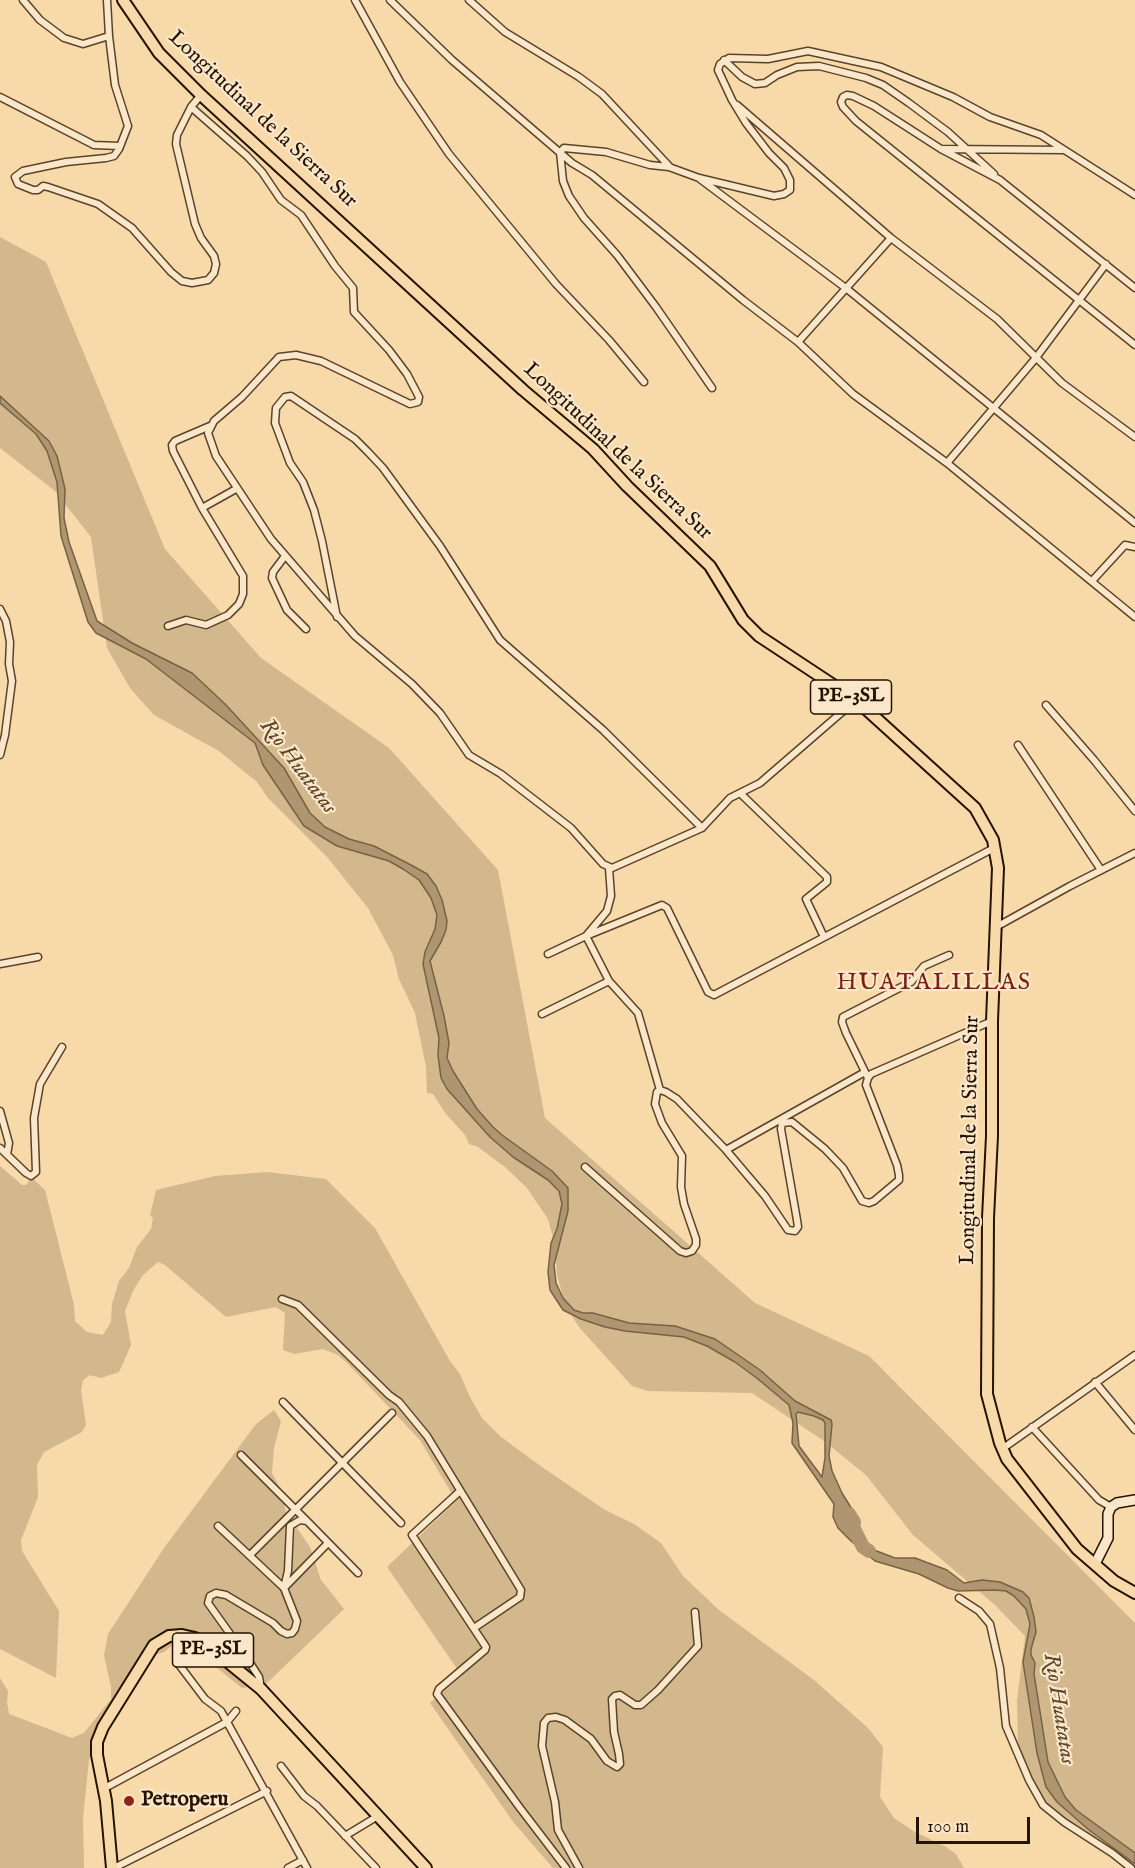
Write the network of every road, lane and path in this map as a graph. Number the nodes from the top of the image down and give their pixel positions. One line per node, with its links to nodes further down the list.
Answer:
1 (23, 0): 7 (street)
2 (107, 0): 7 (street)
3 (123, 0): 9 (main road, Longitudinal de la Sierra Sur / PE-3SL)
4 (355, 0): 30 (street)
5 (390, 0): 17 (street)
6 (469, 0): 18 (street)
7 (109, 36): 13 (street)
8 (724, 60): 11 (street); 14 (street); 16 (street)
9 (201, 95): 12 (street); 51 (main road, Longitudinal de la Sierra Sur / PE-3SL)
10 (0, 97): 13 (street)
11 (732, 100): 19 (street); 22 (street)
12 (191, 108): 13 (street); 33 (street)
13 (119, 146)
14 (966, 148): 15 (street); 16 (street); 20 (street)
15 (941, 149): 20 (street); 26 (street)
16 (1064, 150): 21 (street)
17 (560, 152): 18 (street); 27 (street); 31 (street)
18 (669, 167): 19 (street)
19 (699, 178): 25 (street)
20 (1000, 180): 23 (street)
21 (1135, 195)
22 (891, 238): 25 (street); 29 (street)
23 (1106, 264): 24 (street); 26 (street)
24 (1135, 288)
25 (847, 289): 27 (street); 32 (street)
26 (1080, 300): 28 (street); 29 (street)
27 (798, 342): 35 (street)
28 (1135, 345)
29 (1035, 359): 32 (street); 34 (street)
30 (644, 382)
31 (712, 388)
32 (994, 409): 35 (street); 38 (street)
33 (210, 426): 36 (street); 37 (street)
34 (1135, 437)
35 (947, 463): 43 (street)
36 (236, 489): 37 (street); 42 (street)
37 (202, 508): 47 (street)
38 (1135, 523)
39 (1135, 541): 40 (street)
40 (1125, 545): 41 (street); 43 (street)
41 (1135, 547)
42 (285, 556): 46 (street); 48 (street)
43 (1092, 581): 45 (street)
44 (0, 609): 49 (street)
45 (1135, 617)
46 (337, 618): 57 (street); 60 (street)
47 (168, 626)
48 (306, 629)
49 (9, 664): 50 (street); 54 (street)
50 (0, 666)
51 (856, 700): 55 (street); 58 (main road, Longitudinal de la Sierra Sur / PE-3SL)
52 (1046, 705): 56 (street)
53 (1018, 745): 61 (street)
54 (0, 755)
55 (741, 794): 57 (street); 64 (street)
56 (1135, 811)
57 (702, 828): 60 (street)
58 (994, 848): 62 (main road, Longitudinal de la Sierra Sur / PE-3SL); 64 (street)
59 (1135, 853): 61 (street)
60 (609, 868): 63 (street)
61 (1101, 870): 62 (street)
62 (996, 927): 71 (main road, Longitudinal de la Sierra Sur / PE-3SL)
63 (586, 936): 64 (street); 65 (street); 69 (street)
64 (824, 938)
65 (548, 954)
66 (949, 955): 73 (street)
67 (38, 957): 68 (street)
68 (0, 963)
69 (609, 981): 70 (street); 74 (street)
70 (542, 1014)
71 (992, 1021): 73 (street); 87 (main road, Longitudinal de la Sierra Sur / PE-3SL)
72 (62, 1047): 78 (street)
73 (866, 1075): 77 (street); 77 (street)
74 (660, 1090): 77 (street); 79 (street)
75 (0, 1111): 78 (street)
76 (0, 1148): 78 (street)
77 (726, 1150)
78 (7, 1155)
79 (585, 1167)
80 (282, 1299): 90 (street)
81 (1135, 1355): 82 (street)
82 (1095, 1382): 85 (street); 86 (street)
83 (283, 1402): 89 (street)
84 (392, 1413): 89 (street)
85 (1032, 1427): 87 (street); 92 (street)
86 (1135, 1430)
87 (1002, 1449): 99 (main road, Longitudinal de la Sierra Sur / PE-3SL)
88 (241, 1455): 93 (street)
89 (342, 1464): 93 (street); 95 (street)
90 (459, 1492): 105 (street); 105 (street)
91 (1135, 1500): 92 (main road)
92 (1111, 1507): 99 (main road)
93 (296, 1510): 94 (street); 98 (street)
94 (307, 1521): 97 (street); 101 (street)
95 (401, 1523)
96 (218, 1526): 98 (street)
97 (328, 1543): 100 (street); 101 (street)
98 (250, 1555): 101 (street)
99 (1095, 1564): 102 (main road, Longitudinal de la Sierra Sur / PE-3SL)
100 (358, 1573)
101 (284, 1588): 107 (street)
102 (1135, 1593)
103 (959, 1598): 123 (street)
104 (695, 1612): 122 (street)
105 (474, 1628): 121 (street)
106 (177, 1662): 109 (street)
107 (261, 1689): 111 (main road, PE-3SL); 113 (main road, PE-3SL)
108 (236, 1711): 109 (street)
109 (227, 1722): 111 (street); 112 (street)
110 (281, 1766): 114 (street)
111 (103, 1789): 116 (main road, PE-3SL)
112 (267, 1791): 115 (street); 116 (street)
113 (378, 1816): 114 (street); 120 (main road, PE-3SL)
114 (345, 1836): 119 (street)
115 (303, 1860): 117 (street); 118 (street)
116 (113, 1868)
117 (288, 1868)
118 (308, 1868)
119 (376, 1868)
120 (426, 1868)
121 (566, 1868)
122 (579, 1868)
123 (1131, 1868)

